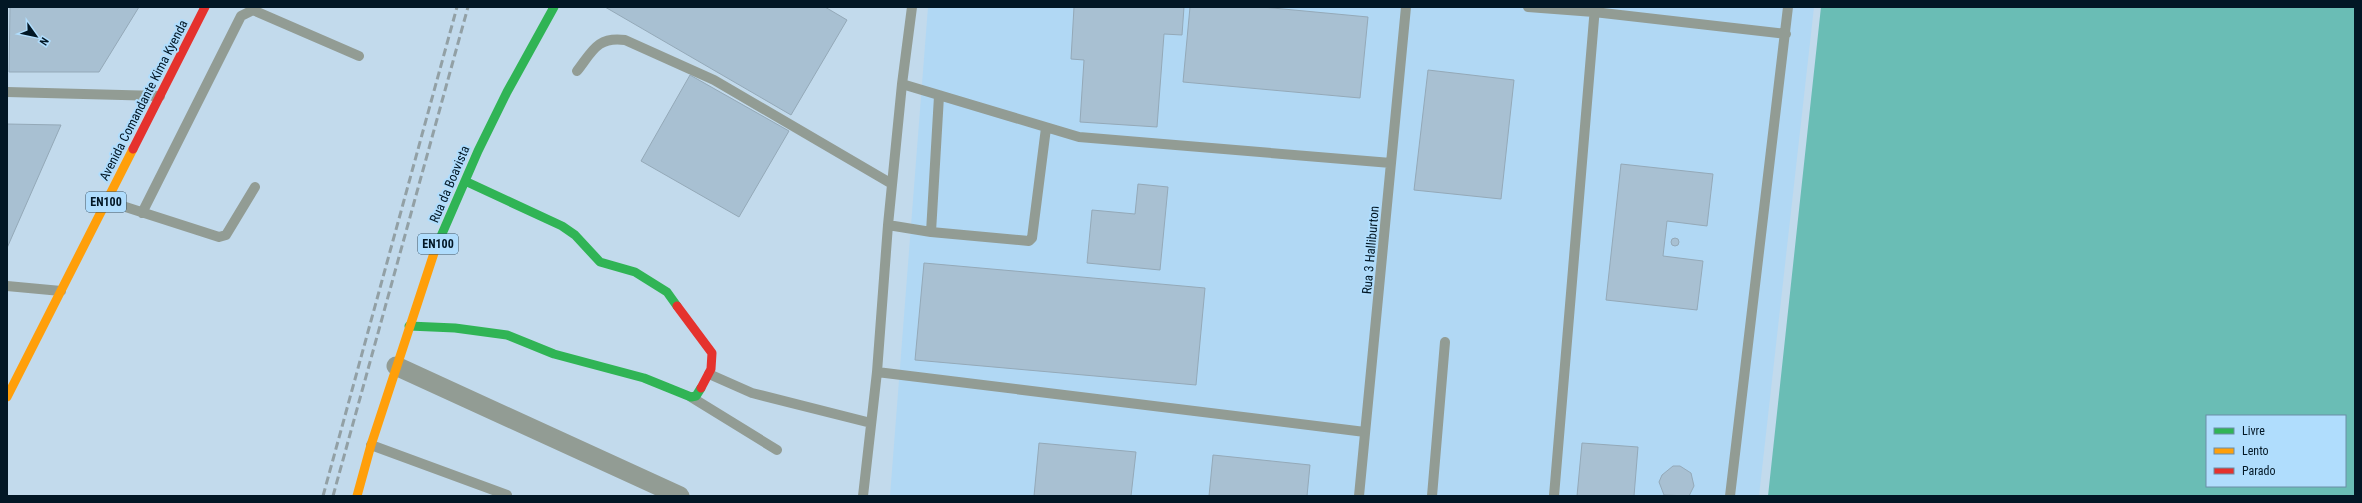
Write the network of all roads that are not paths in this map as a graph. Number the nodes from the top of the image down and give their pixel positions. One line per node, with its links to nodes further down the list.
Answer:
1 (205, 7): 13 (main road, Avenida Comandante Kima Kyenda / EN100)
2 (554, 7): 17 (main road, Rua da Boavista / EN100)
3 (912, 7): 11 (lane)
4 (1406, 7): 16 (lane, Rua 3 Halliburton)
5 (1528, 7): 7 (lane)
6 (1788, 7): 8 (lane)
7 (1595, 10): 8 (lane); 43 (lane)
8 (1786, 34): 44 (lane)
9 (359, 56): 21 (lane)
10 (577, 71): 18 (lane)
11 (902, 84): 14 (lane); 18 (lane)
12 (7, 92): 13 (lane)
13 (160, 96): 20 (main road, Avenida Comandante Kima Kyenda / EN100)
14 (939, 96): 15 (lane); 23 (lane)
15 (1046, 128): 16 (lane); 23 (lane)
16 (1391, 163): 34 (lane, Rua 3 Halliburton)
17 (465, 181): 26 (main road, Rua da Boavista / EN100); 30 (main road)
18 (892, 184): 22 (lane)
19 (254, 187): 21 (lane)
20 (106, 201): 21 (lane); 25 (main road, Avenida Comandante Kima Kyenda / EN100)
21 (142, 213)
22 (888, 225): 23 (lane); 29 (lane)
23 (931, 232)
24 (7, 286): 25 (lane)
25 (61, 291): 31 (main road, Avenida Comandante Kima Kyenda / EN100)
26 (409, 326): 28 (main road, Rua da Boavista / EN100); 32 (main road)
27 (1445, 342): 42 (lane)
28 (396, 366): 35 (main road, Rua da Boavista / EN100); 39 (street)
29 (877, 372): 33 (lane); 34 (lane)
30 (710, 374): 32 (main road); 33 (lane)
31 (7, 397)
32 (691, 397): 36 (lane)
33 (871, 423): 40 (lane)
34 (1366, 432): 41 (lane, Rua 3 Halliburton)
35 (371, 444): 37 (lane); 38 (main road, Rua da Boavista / EN100)
36 (777, 450)
37 (507, 495)
38 (357, 496)
39 (680, 496)
40 (863, 496)
41 (1359, 496)
42 (1432, 496)
43 (1554, 496)
44 (1730, 496)

